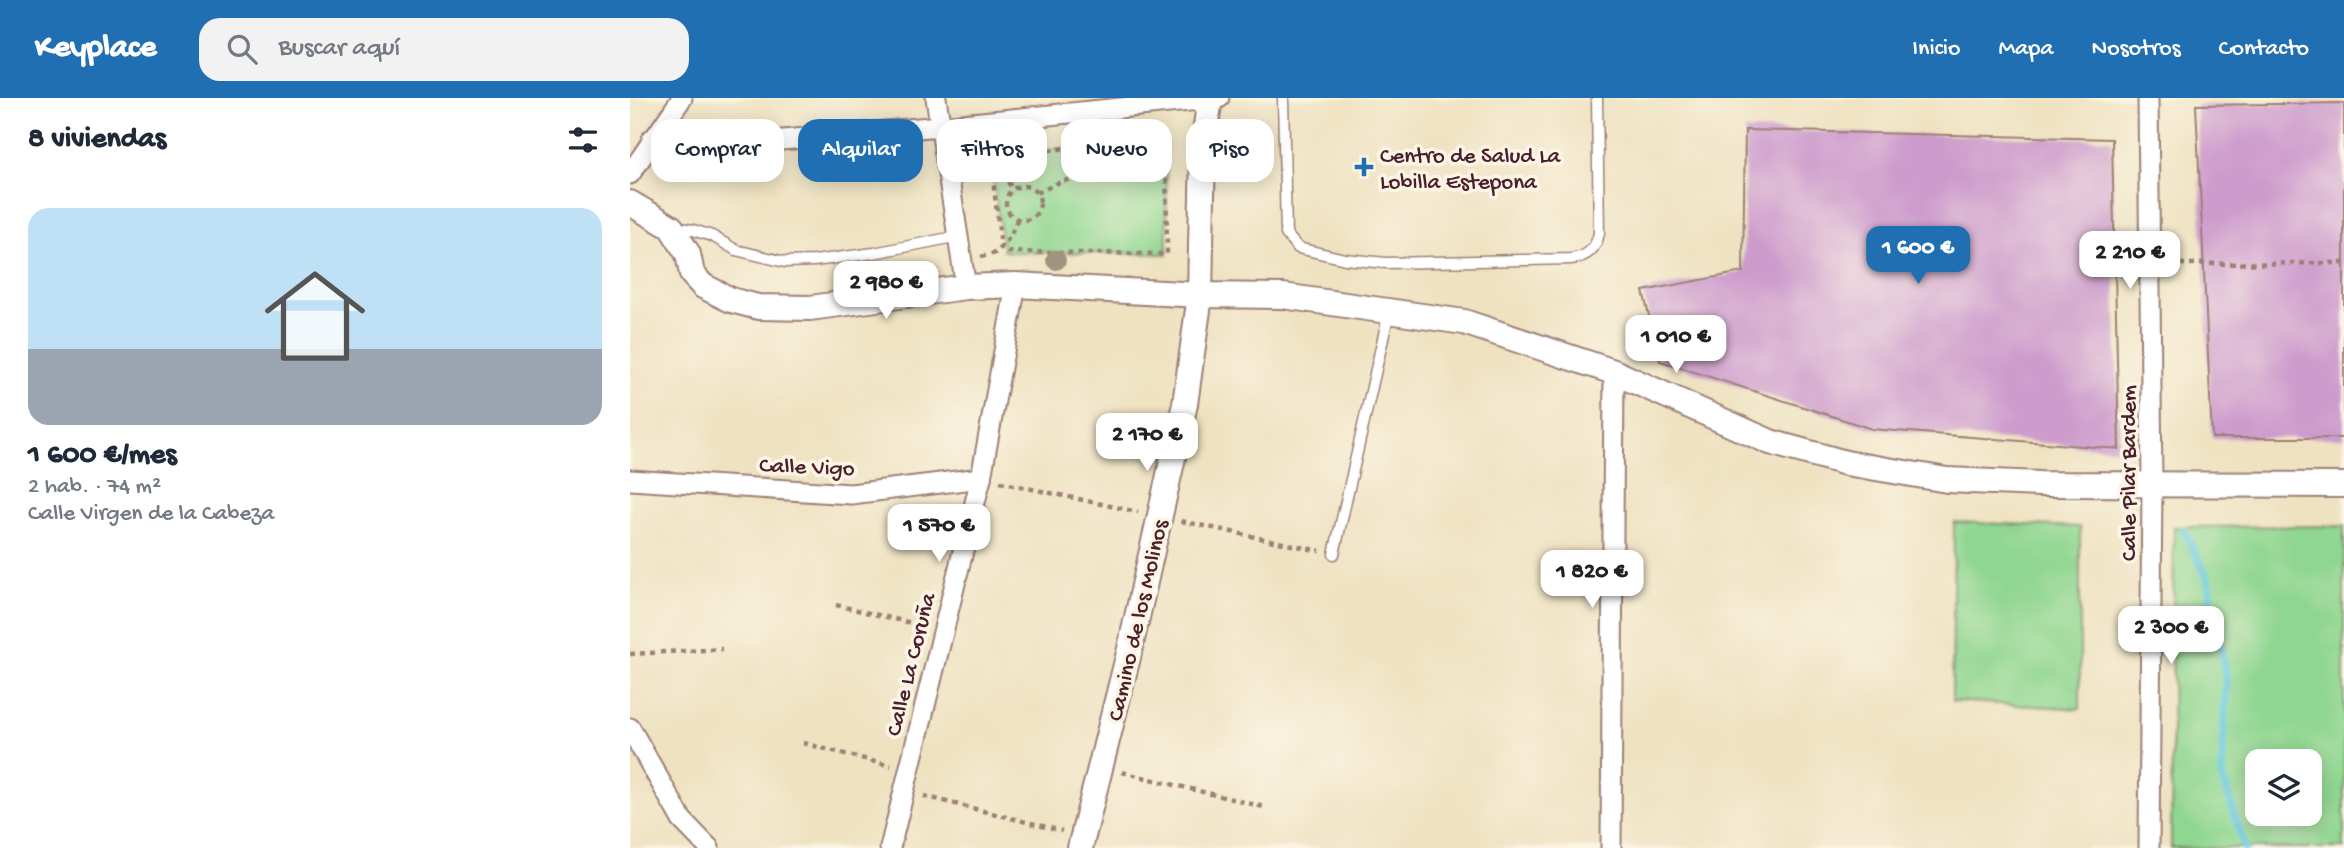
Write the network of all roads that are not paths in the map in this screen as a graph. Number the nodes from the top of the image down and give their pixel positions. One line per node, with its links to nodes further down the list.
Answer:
1 (682, 98): 8 (street)
2 (936, 98): 9 (street)
3 (1210, 98): 4 (street); 10 (street); 21 (street, Camino de los Molinos)
4 (1219, 98)
5 (1283, 98): 6 (lane)
6 (1597, 98)
7 (2148, 98): 26 (street, Calle Pilar Bardem)
8 (667, 119)
9 (940, 119)
10 (1008, 119)
11 (937, 126): 12 (street)
12 (784, 140)
13 (651, 142): 14 (street)
14 (630, 174)
15 (950, 182): 18 (street)
16 (630, 203): 17 (street)
17 (671, 227): 18 (lane); 20 (street)
18 (959, 236): 20 (street)
19 (1016, 285): 20 (street); 21 (street); 24 (street, Calle La Coruña)
20 (966, 287)
21 (1200, 295): 22 (street); 30 (street, Camino de los Molinos)
22 (1390, 311): 23 (street); 28 (lane)
23 (1614, 372): 26 (street); 33 (street)
24 (981, 478): 25 (street, Calle Vigo); 32 (street, Calle La Coruña)
25 (630, 480)
26 (2152, 484): 27 (street); 34 (street, Calle Pilar Bardem)
27 (2344, 485)
28 (1334, 554)
29 (630, 728): 31 (street)
30 (1082, 842)
31 (709, 848)
32 (890, 848)
33 (1611, 848)
34 (2149, 848)

